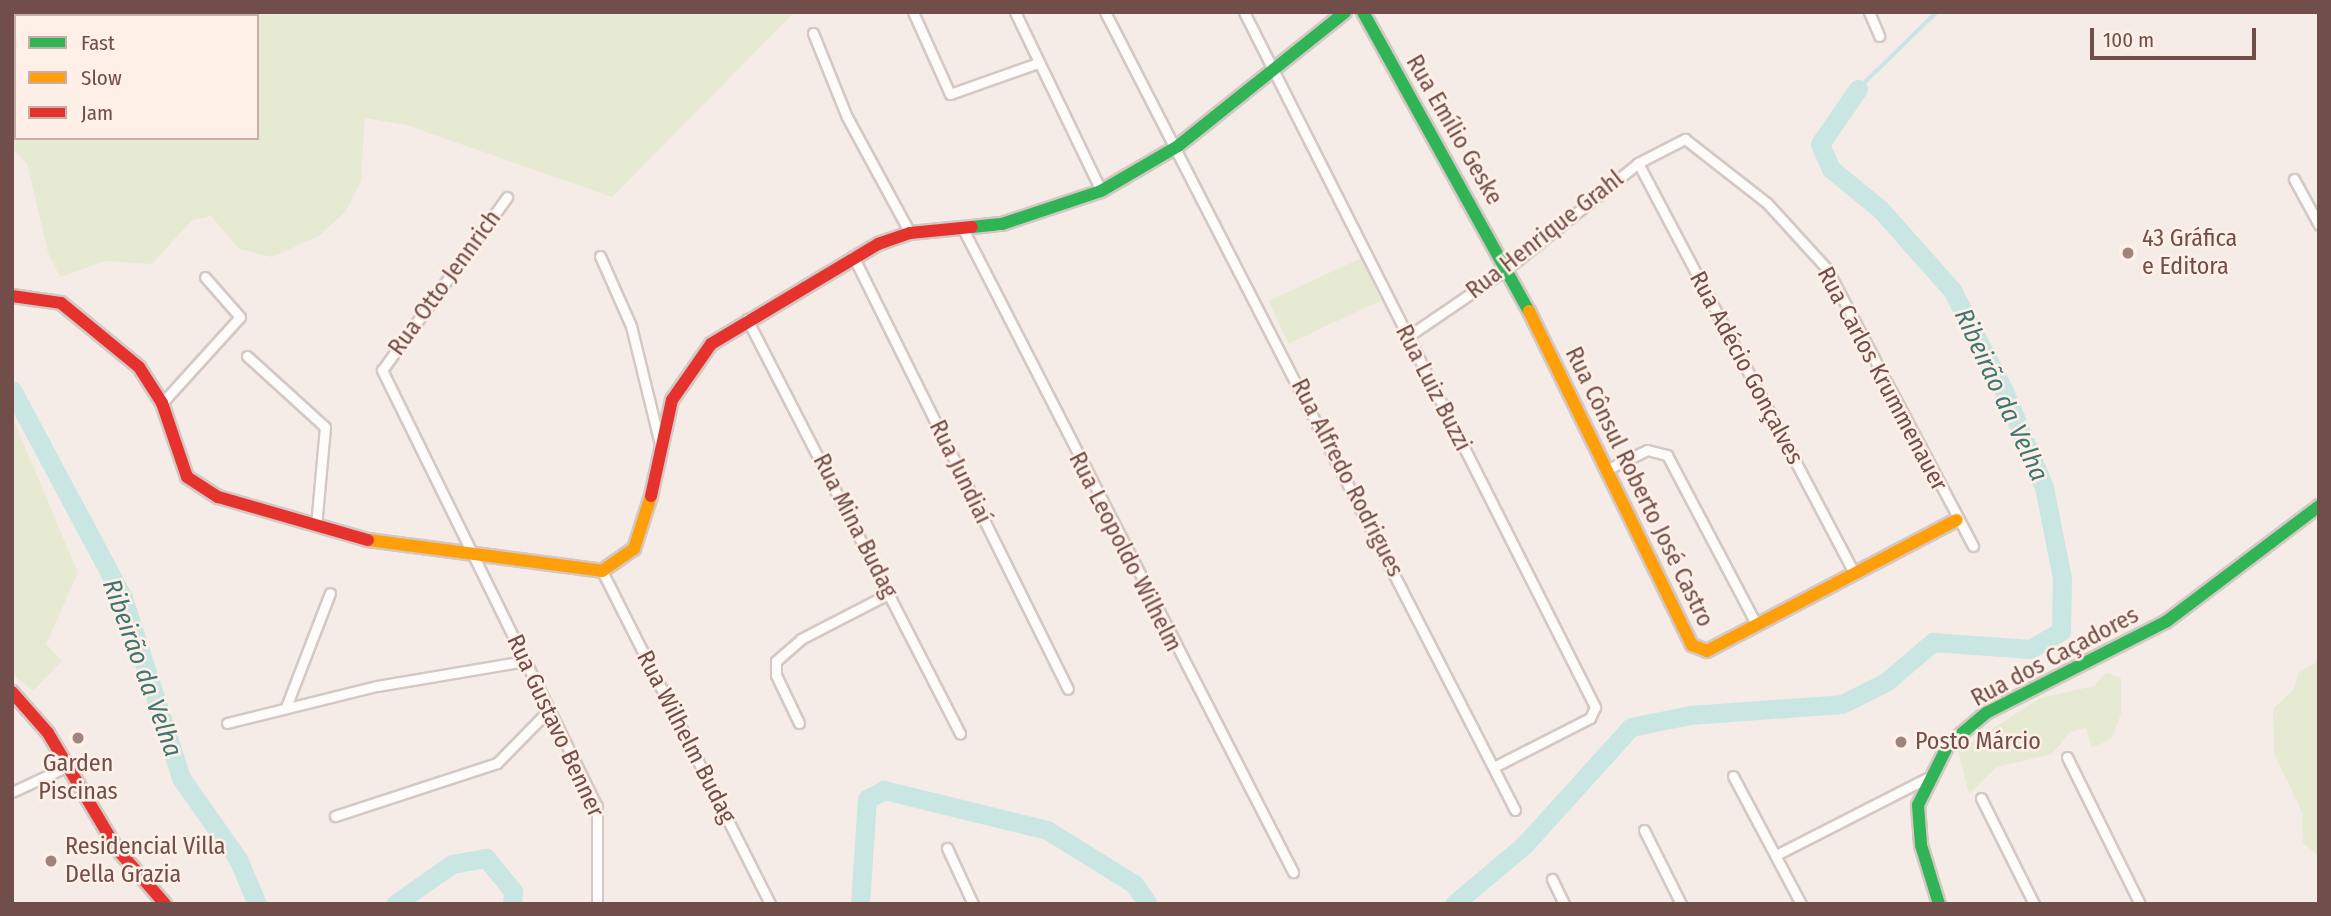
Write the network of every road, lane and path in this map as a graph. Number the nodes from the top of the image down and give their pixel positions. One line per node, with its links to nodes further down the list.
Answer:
1 (913, 12): 10 (street)
2 (1015, 12): 10 (street)
3 (1105, 12): 13 (street, Rua Alfredo Rodrigues)
4 (1244, 12): 11 (street, Rua Luiz Buzzi)
5 (1345, 12): 11 (main road)
6 (1363, 12): 23 (main road, Rua Emílio Geske)
7 (1869, 12): 9 (street)
8 (813, 33): 20 (street)
9 (1879, 36)
10 (1038, 63): 16 (street)
11 (1274, 67): 13 (main road); 27 (street, Rua Luiz Buzzi)
12 (1685, 139): 14 (street, Rua Henrique Grahl); 33 (street, Rua Carlos Krummenauer)
13 (1178, 146): 16 (main road); 52 (street, Rua Alfredo Rodrigues)
14 (1638, 163): 23 (street, Rua Henrique Grahl); 38 (street, Rua Adécio Gonçalves)
15 (2294, 179): 18 (street)
16 (1101, 191): 19 (main road)
17 (507, 197): 36 (street, Rua Otto Jennrich)
18 (2319, 225)
19 (963, 229): 20 (main road); 62 (street, Rua Leopoldo Wilhelm)
20 (910, 233): 22 (main road)
21 (600, 256): 30 (street)
22 (853, 256): 26 (main road); 43 (street, Rua Jundiaí)
23 (1508, 268): 27 (street, Rua Henrique Grahl); 31 (main road, Rua Cônsul Roberto José Castro)
24 (205, 277): 29 (street)
25 (12, 296): 29 (main road)
26 (747, 319): 30 (main road); 40 (street, Rua Mina Budag)
27 (1407, 338): 52 (street, Rua Luiz Buzzi)
28 (247, 356): 34 (street)
29 (162, 402): 34 (main road)
30 (661, 450): 37 (main road)
31 (1610, 468): 41 (street); 41 (main road, Rua Cônsul Roberto José Castro)
32 (2319, 506): 54 (main road, Rua dos Caçadores)
33 (1957, 520): 35 (street, Rua Carlos Krummenauer); 38 (main road, Rua Cônsul Roberto José Castro)
34 (316, 525): 36 (main road)
35 (1973, 546)
36 (478, 555): 37 (main road); 42 (street, Rua Gustavo Benner)
37 (602, 571): 66 (street, Rua Wilhelm Budag)
38 (1854, 573): 41 (main road, Rua Cônsul Roberto José Castro)
39 (330, 593): 45 (street)
40 (890, 593): 48 (street); 49 (street, Rua Mina Budag)
41 (1756, 624)
42 (525, 661): 45 (street); 46 (street, Rua Gustavo Benner)
43 (1068, 689)
44 (12, 692): 51 (main road)
45 (286, 707): 47 (street)
46 (548, 711): 58 (street); 65 (street, Rua Gustavo Benner)
47 (227, 723)
48 (799, 723)
49 (960, 734)
50 (2067, 757): 73 (street)
51 (68, 766): 55 (street); 64 (main road)
52 (1494, 767): 57 (street, Rua Alfredo Rodrigues)
53 (1733, 776): 61 (street)
54 (1927, 778): 61 (street); 71 (main road, Rua dos Caçadores)
55 (12, 792)
56 (1981, 798): 72 (street)
57 (1515, 810)
58 (335, 817)
59 (1644, 830): 69 (street)
60 (947, 848): 67 (street)
61 (1776, 855): 70 (street)
62 (1293, 872)
63 (1552, 879): 68 (street)
64 (165, 904)
65 (597, 904)
66 (770, 904)
67 (973, 904)
68 (1564, 904)
69 (1681, 904)
70 (1801, 904)
71 (1939, 904)
72 (2034, 904)
73 (2140, 904)

